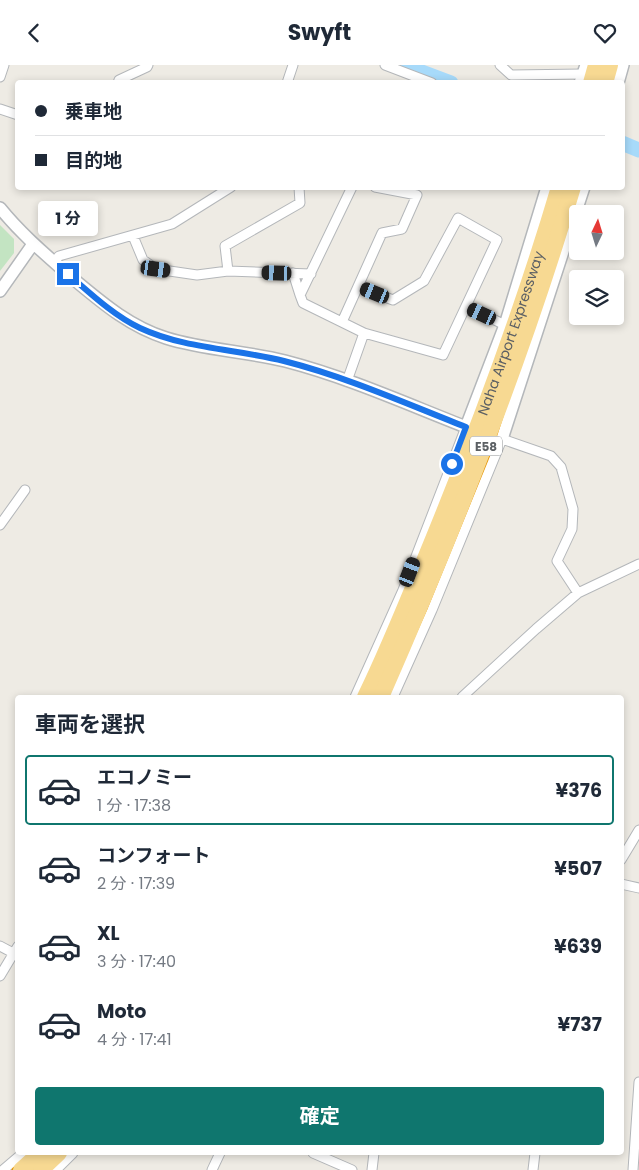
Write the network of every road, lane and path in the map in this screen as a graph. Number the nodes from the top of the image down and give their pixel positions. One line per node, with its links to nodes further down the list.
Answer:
1 (4, 65): 9 (street)
2 (148, 65): 11 (street)
3 (293, 65): 12 (street)
4 (385, 65): 13 (street)
5 (500, 65): 10 (street)
6 (610, 65): 14 (highway)
7 (623, 65): 15 (street)
8 (587, 74): 10 (street)
9 (0, 77)
10 (510, 79)
11 (119, 80)
12 (288, 80)
13 (424, 80)
14 (606, 80)
15 (619, 80)
16 (0, 109): 17 (street)
17 (15, 114)
18 (226, 190): 27 (street)
19 (299, 190): 30 (street)
20 (351, 190): 32 (street)
21 (391, 190): 33 (street)
22 (546, 190): 38 (street)
23 (558, 190): 48 (highway, Naha Airport Expressway / E58)
24 (572, 190): 49 (highway, Naha Airport Expressway / E58)
25 (583, 190): 42 (street)
26 (0, 208): 28 (street)
27 (133, 236): 29 (street); 30 (street)
28 (33, 244): 29 (street); 34 (street)
29 (54, 262): 40 (street)
30 (228, 271): 31 (street)
31 (293, 273): 32 (street); 35 (street)
32 (311, 274): 35 (street)
33 (358, 287): 36 (street); 37 (street)
34 (0, 291)
35 (300, 295): 37 (street)
36 (466, 306): 38 (street); 39 (street)
37 (342, 323): 39 (street)
38 (505, 325): 41 (street)
39 (364, 333): 40 (street)
40 (347, 381): 41 (street)
41 (466, 427): 47 (street)
42 (502, 439): 46 (street); 50 (street)
43 (25, 490): 44 (street)
44 (0, 525)
45 (639, 564): 46 (street)
46 (578, 593): 51 (street)
47 (356, 695)
48 (366, 695)
49 (381, 695)
50 (394, 695)
51 (464, 695)
52 (639, 830): 53 (street)
53 (624, 855)
54 (624, 885): 55 (street)
55 (639, 888)
56 (0, 945): 57 (street)
57 (15, 951)
58 (15, 953): 59 (street)
59 (0, 977)
60 (639, 1082): 77 (street)
61 (21, 1155): 69 (street)
62 (38, 1155): 70 (highway)
63 (57, 1155): 71 (highway)
64 (71, 1155): 72 (street)
65 (219, 1155): 73 (street)
66 (318, 1155): 74 (street)
67 (374, 1155): 75 (street)
68 (535, 1155): 76 (street)
69 (3, 1170)
70 (21, 1170)
71 (41, 1170)
72 (56, 1170)
73 (212, 1170)
74 (352, 1170)
75 (372, 1170)
76 (534, 1170)
77 (633, 1170)

